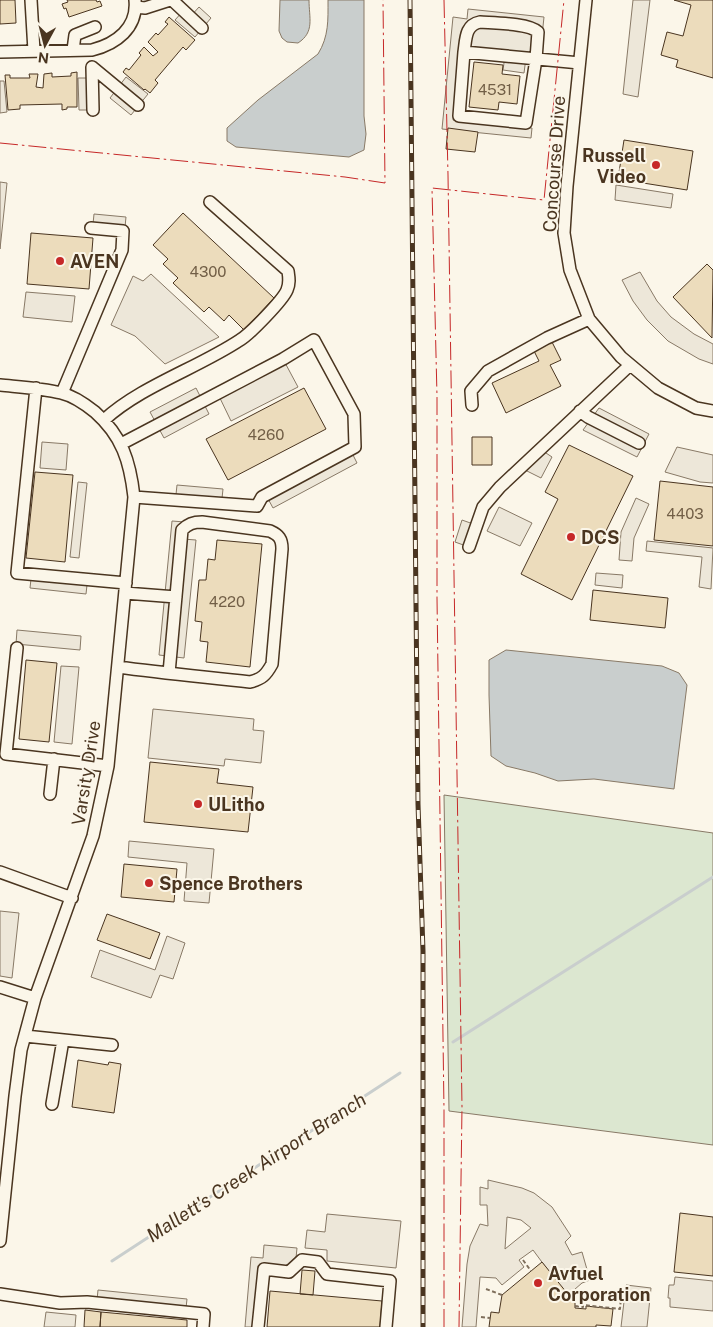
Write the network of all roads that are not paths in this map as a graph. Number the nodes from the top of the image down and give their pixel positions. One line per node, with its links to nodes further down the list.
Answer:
1 (31, 0): 9 (street)
2 (171, 0): 4 (street); 6 (street)
3 (586, 0): 13 (street, Concourse Drive)
4 (135, 4): 8 (street)
5 (95, 27): 7 (street)
6 (202, 28)
7 (73, 50): 8 (street); 9 (street)
8 (90, 50): 14 (street)
9 (34, 51): 10 (street)
10 (0, 52)
11 (464, 52): 12 (street); 12 (street); 12 (street)
12 (536, 59): 13 (street)
13 (579, 63): 19 (street, Concourse Drive)
14 (92, 67): 15 (street); 16 (street)
15 (138, 105)
16 (93, 110)
17 (210, 202): 27 (street)
18 (91, 228): 23 (street)
19 (589, 319): 20 (street, Concourse Drive); 24 (street)
20 (630, 365): 25 (street, Concourse Drive); 26 (street)
21 (0, 385): 22 (street, Varsity Drive)
22 (36, 388): 23 (street, Varsity Drive); 32 (street)
23 (62, 393): 27 (street, Varsity Drive)
24 (472, 405)
25 (713, 410)
26 (580, 411): 28 (street); 31 (street)
27 (104, 420): 29 (street, Varsity Drive)
28 (639, 443)
29 (121, 444): 30 (street, Varsity Drive); 30 (street)
30 (134, 497): 32 (street, Varsity Drive)
31 (469, 547)
32 (125, 588): 33 (street); 35 (street, Varsity Drive)
33 (176, 597): 36 (street); 36 (street)
34 (18, 648): 37 (street)
35 (118, 667): 36 (street); 38 (street, Varsity Drive)
36 (169, 673)
37 (54, 759): 38 (street); 39 (street)
38 (108, 766): 41 (street, Varsity Drive)
39 (50, 794)
40 (0, 872): 41 (street)
41 (72, 898): 43 (street, Varsity Drive)
42 (0, 987): 43 (street)
43 (35, 998): 44 (street, Varsity Drive)
44 (25, 1036): 45 (street); 48 (street, Varsity Drive)
45 (64, 1040): 46 (street); 47 (street)
46 (112, 1045)
47 (52, 1104)
48 (0, 1241)
49 (0, 1294): 50 (street)
50 (203, 1327)
51 (258, 1327): 52 (street)
52 (386, 1327)

